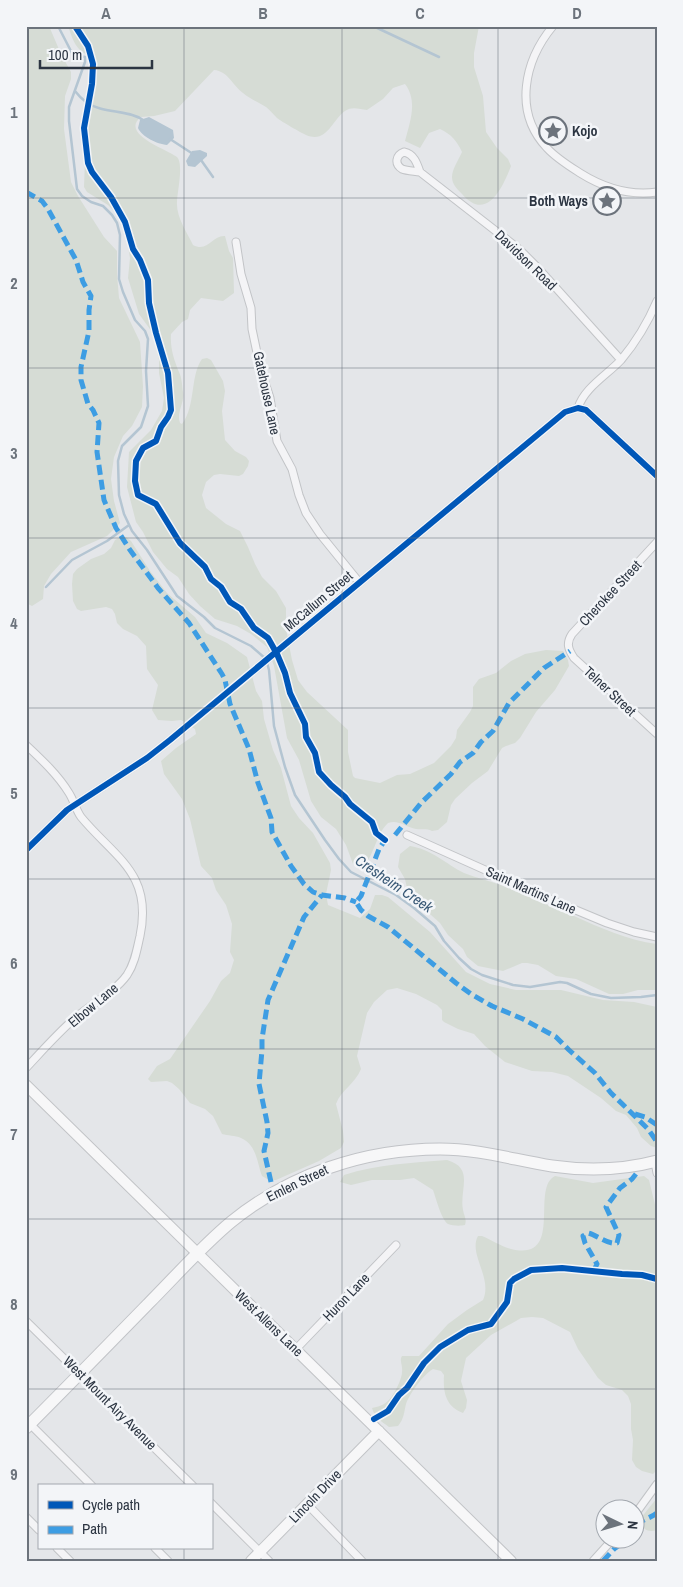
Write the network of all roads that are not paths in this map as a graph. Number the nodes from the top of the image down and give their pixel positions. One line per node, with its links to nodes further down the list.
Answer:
1 (553, 26): 3 (street)
2 (420, 172): 6 (street, Davidson Road)
3 (657, 192)
4 (236, 242): 10 (street, Gatehouse Lane)
5 (657, 301): 6 (street, McCallum Street)
6 (621, 360): 7 (street, McCallum Street)
7 (578, 408): 8 (street); 10 (street, McCallum Street)
8 (657, 476)
9 (657, 542): 11 (street, Cherokee Street)
10 (359, 582): 14 (street, McCallum Street)
11 (568, 646): 12 (street, Telner Street)
12 (657, 734)
13 (26, 745): 14 (street, Elbow Lane)
14 (74, 805): 16 (street, McCallum Street); 18 (street, Elbow Lane)
15 (407, 835): 17 (street, Saint Martins Lane)
16 (26, 850)
17 (657, 937)
18 (26, 1068)
19 (26, 1085): 23 (street, West Allens Lane)
20 (656, 1161): 21 (street); 23 (main road, Emlen Street)
21 (657, 1174)
22 (396, 1245): 25 (street, Huron Lane)
23 (198, 1253): 25 (street, West Allens Lane); 26 (main road, Emlen Street)
24 (26, 1321): 26 (street, West Mount Airy Avenue)
25 (296, 1349): 28 (street, West Allens Lane)
26 (80, 1374): 27 (main road, Emlen Street); 30 (street, West Mount Airy Avenue)
27 (28, 1424): 29 (street)
28 (379, 1431): 33 (street, Lincoln Drive); 46 (street, West Allens Lane)
29 (90, 1484)
30 (191, 1484)
31 (657, 1484): 32 (street)
32 (645, 1500)
33 (307, 1504): 40 (street, Lincoln Drive); 45 (street)
34 (212, 1505): 40 (street)
35 (26, 1517): 36 (street)
36 (38, 1529)
37 (59, 1550): 41 (street)
38 (157, 1550): 42 (street)
39 (603, 1550): 47 (street)
40 (260, 1552): 43 (street, Lincoln Drive); 44 (street)
41 (70, 1561)
42 (168, 1561)
43 (251, 1561)
44 (269, 1561)
45 (362, 1561)
46 (511, 1561)
47 (593, 1561)

